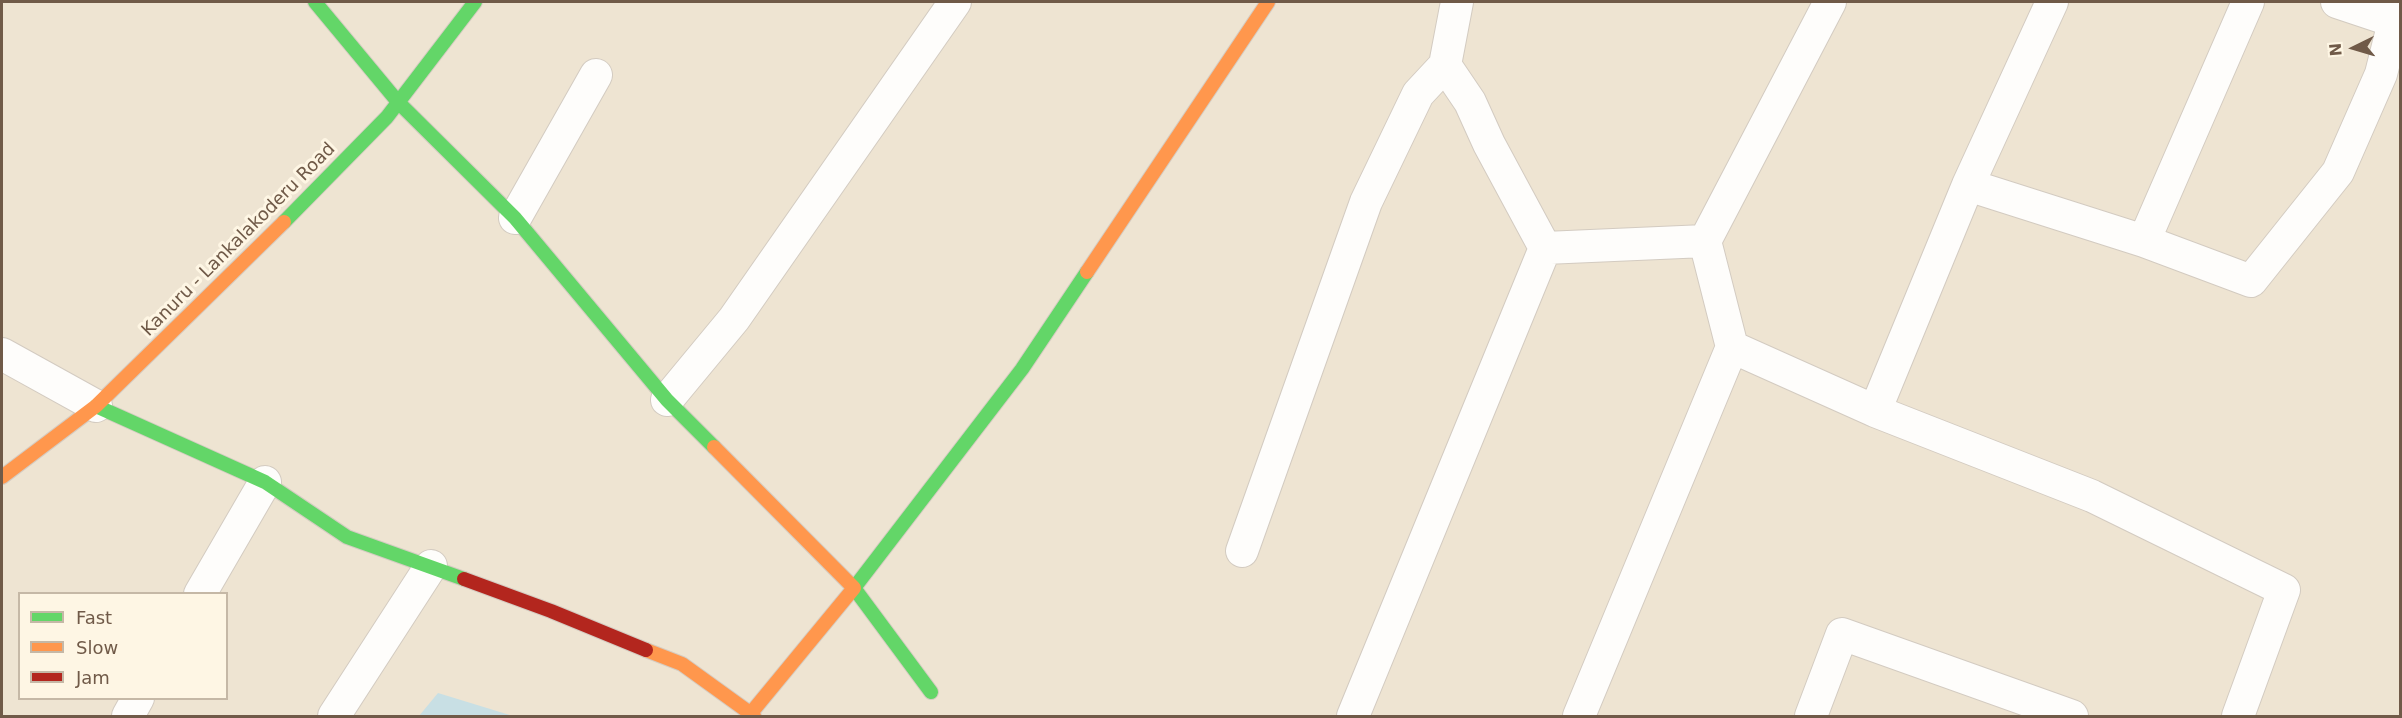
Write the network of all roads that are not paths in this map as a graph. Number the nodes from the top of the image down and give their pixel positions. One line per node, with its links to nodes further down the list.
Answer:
1 (315, 2): 13 (street)
2 (474, 2): 13 (street, Kanuru - Lankalakoderu Road)
3 (955, 2): 21 (street)
4 (1268, 2): 28 (street)
5 (1457, 2): 11 (street)
6 (1830, 2): 16 (street)
7 (2052, 2): 14 (street)
8 (2248, 2): 17 (street)
9 (2337, 2): 10 (street)
10 (2397, 15): 17 (street)
11 (1444, 65): 18 (street); 26 (street)
12 (596, 75): 15 (street)
13 (403, 97): 15 (street); 22 (street, Kanuru - Lankalakoderu Road)
14 (1968, 185): 17 (street); 23 (street)
15 (515, 218): 21 (street)
16 (1705, 241): 18 (street); 19 (street)
17 (2144, 241)
18 (1545, 248): 35 (street)
19 (1732, 347): 23 (street); 36 (street)
20 (2, 354): 22 (street)
21 (667, 400): 28 (street)
22 (96, 406): 24 (street, Kanuru - Lankalakoderu Road); 25 (street)
23 (1875, 411): 39 (street)
24 (2, 477)
25 (265, 482): 27 (street); 29 (street)
26 (1242, 550)
27 (431, 566): 32 (street); 34 (street)
28 (854, 588): 30 (street); 32 (street)
29 (201, 592)
30 (931, 692)
31 (137, 700): 33 (street)
32 (753, 715)
33 (128, 717)
34 (334, 717)
35 (1353, 717)
36 (1579, 717)
37 (1811, 717): 38 (street)
38 (2072, 717)
39 (2238, 717)

